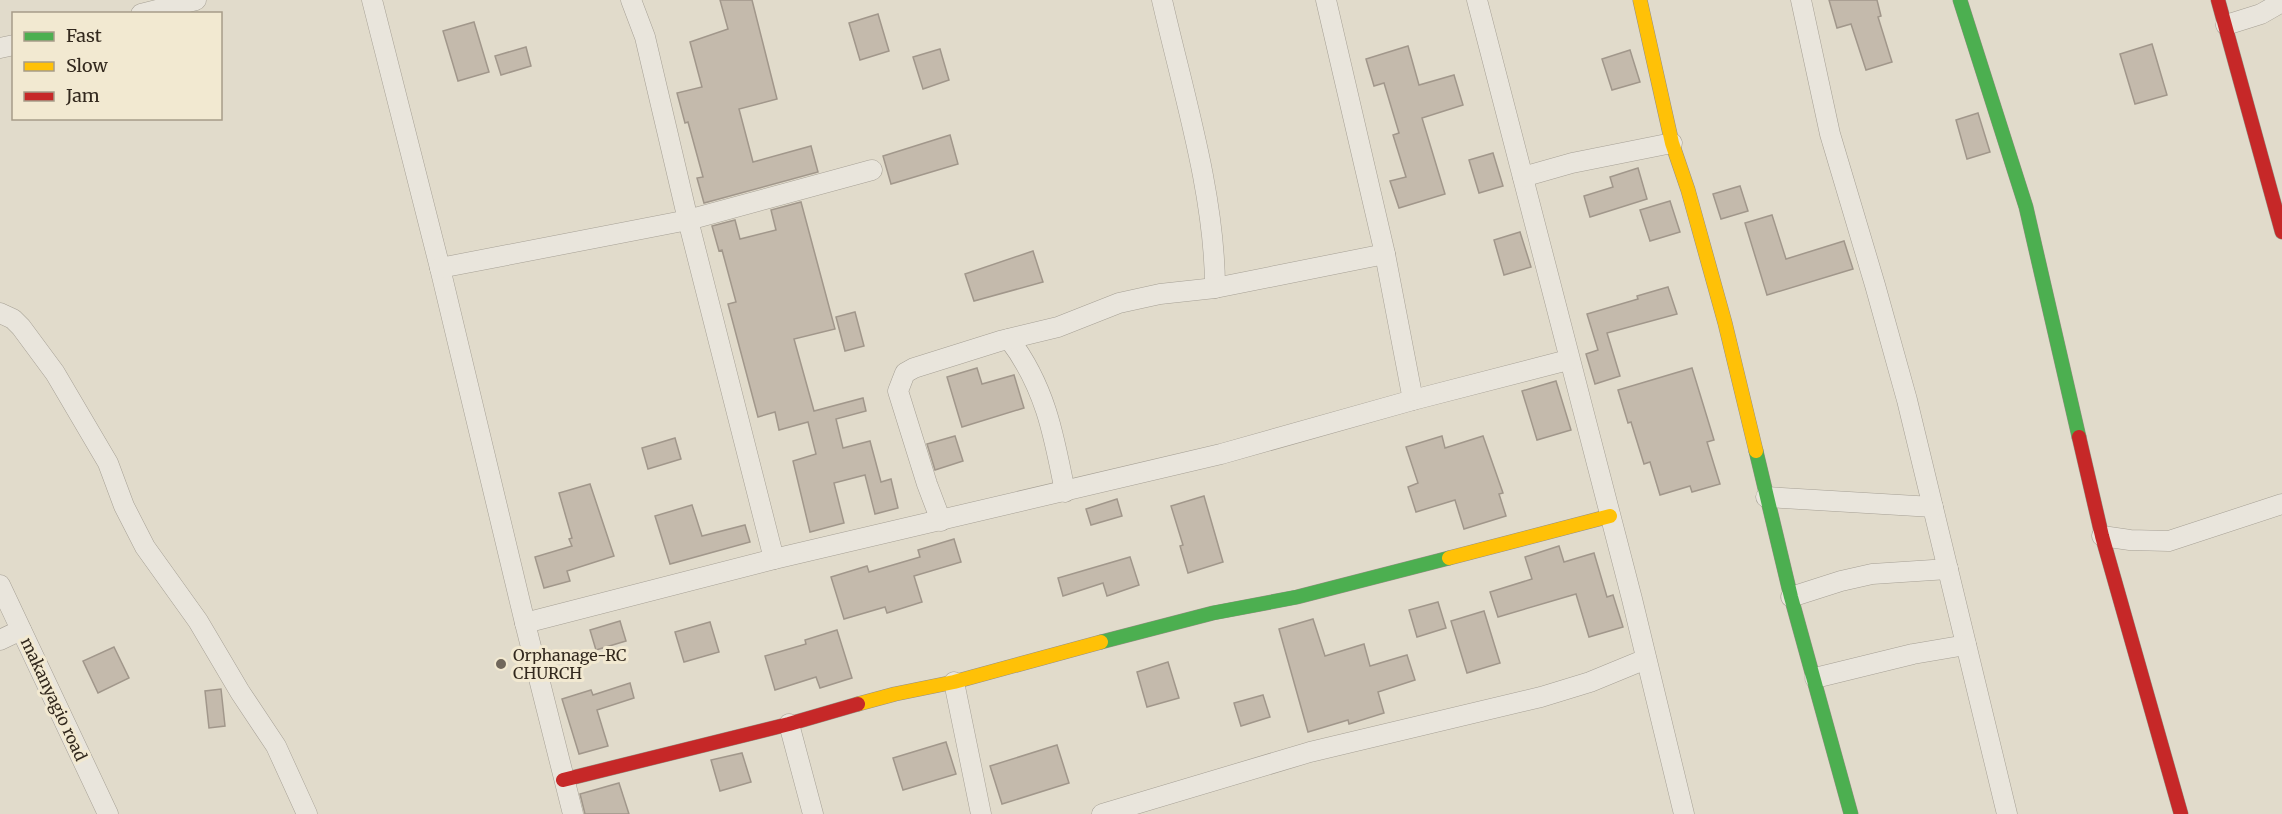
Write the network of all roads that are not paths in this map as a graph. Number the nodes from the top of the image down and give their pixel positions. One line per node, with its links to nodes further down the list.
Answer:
1 (194, 0): 12 (street)
2 (372, 0): 20 (street)
3 (631, 0): 17 (street)
4 (1162, 0): 21 (street)
5 (1326, 0): 19 (street)
6 (1477, 0): 16 (street)
7 (1640, 0): 14 (street)
8 (1801, 0): 29 (street)
9 (1960, 0): 32 (street)
10 (2218, 0): 13 (street)
11 (2282, 2): 13 (street)
12 (149, 12)
13 (2226, 25): 18 (street)
14 (1672, 143): 16 (street); 27 (street)
15 (872, 170): 17 (street)
16 (1523, 177): 24 (street)
17 (688, 220): 20 (street); 33 (street)
18 (2282, 232)
19 (1385, 254): 21 (street); 25 (street)
20 (440, 268): 37 (street)
21 (1215, 288): 23 (street)
22 (0, 313): 47 (street)
23 (1009, 339): 26 (street); 31 (street)
24 (1569, 360): 25 (street); 30 (street)
25 (1413, 400): 26 (street)
26 (1065, 492): 31 (street)
27 (1767, 497): 29 (street); 36 (street)
28 (2282, 504): 32 (street)
29 (1934, 507): 34 (street)
30 (1610, 516): 41 (street); 43 (street)
31 (942, 521): 33 (street)
32 (2102, 536): 55 (street)
33 (774, 559): 37 (street)
34 (1947, 569): 36 (street); 40 (street)
35 (0, 585): 38 (street, makanyagio road)
36 (1791, 597): 42 (street)
37 (525, 623): 45 (street)
38 (21, 630): 39 (street); 46 (street, makanyagio road)
39 (0, 640)
40 (1966, 645): 42 (street); 54 (street)
41 (1646, 659): 51 (street); 52 (street)
42 (1815, 678): 53 (street)
43 (954, 682): 44 (street); 50 (street)
44 (789, 724): 45 (street); 49 (street)
45 (563, 780): 48 (street)
46 (108, 814)
47 (307, 814)
48 (573, 814)
49 (813, 814)
50 (981, 814)
51 (1102, 814)
52 (1683, 814)
53 (1851, 814)
54 (2007, 814)
55 (2181, 814)

